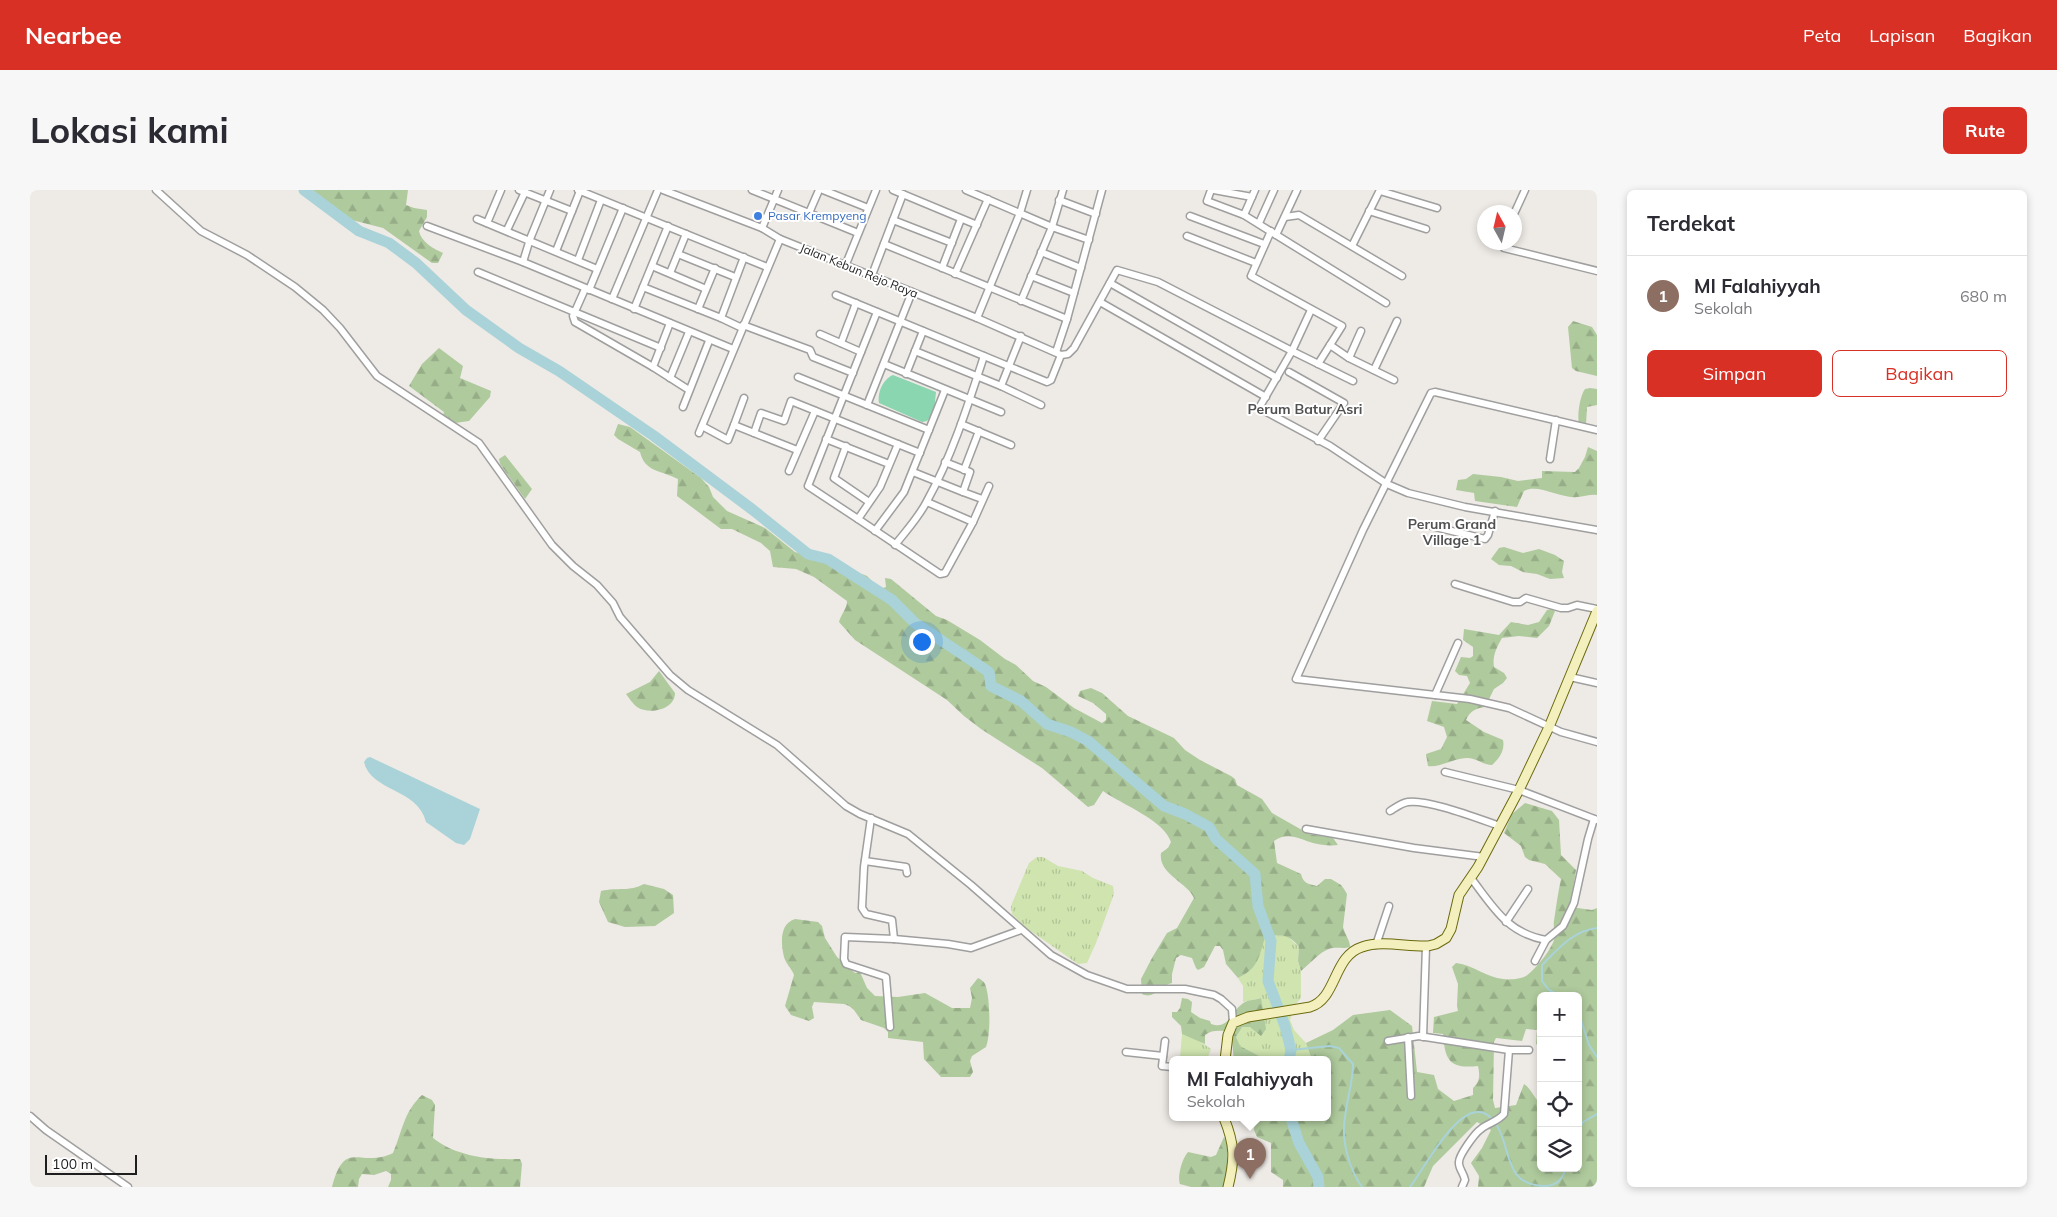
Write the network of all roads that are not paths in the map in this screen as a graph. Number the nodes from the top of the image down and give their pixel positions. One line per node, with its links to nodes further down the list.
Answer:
1 (156, 190): 207 (street)
2 (501, 190): 51 (street)
3 (550, 190): 34 (street)
4 (658, 190): 46 (street)
5 (663, 190): 27 (street, Jalan Kebun Rejo Raya)
6 (686, 190): 27 (street)
7 (752, 190): 28 (street)
8 (778, 190): 28 (street)
9 (819, 190): 41 (street)
10 (823, 190): 29 (street)
11 (848, 190): 29 (street)
12 (876, 190): 37 (street)
13 (893, 190): 26 (street)
14 (966, 190): 32 (street)
15 (1027, 190): 42 (street)
16 (1063, 190): 33 (street)
17 (1102, 190): 43 (street)
18 (1212, 190): 30 (street); 44 (street)
19 (1256, 190): 30 (street)
20 (1274, 190): 52 (street)
21 (1297, 190): 47 (street)
22 (1380, 190): 38 (street); 40 (street)
23 (1525, 190): 35 (street)
24 (522, 191): 34 (street); 59 (street)
25 (579, 191): 31 (street); 39 (street)
26 (903, 194): 49 (street); 50 (street)
27 (683, 198): 57 (street, Jalan Kebun Rejo Raya)
28 (774, 198): 41 (street); 57 (street)
29 (844, 198): 37 (street)
30 (1252, 198): 44 (street)
31 (601, 200): 36 (street); 76 (street)
32 (988, 200): 42 (street); 55 (street)
33 (1059, 200): 43 (street); 56 (street)
34 (545, 201): 39 (street); 64 (street)
35 (1518, 205)
36 (623, 208): 46 (street); 85 (street)
37 (868, 208): 60 (street)
38 (1437, 208)
39 (572, 211): 72 (street)
40 (1370, 211): 58 (street); 70 (street)
41 (809, 213): 60 (street)
42 (1020, 213): 56 (street); 96 (street)
43 (1096, 214): 66 (street)
44 (1244, 214): 52 (street)
45 (1190, 216): 69 (street)
46 (645, 217): 54 (street); 102 (street)
47 (1285, 217): 61 (street); 70 (street)
48 (477, 219): 51 (street)
49 (961, 219): 55 (street); 67 (street)
50 (893, 220): 67 (street); 68 (street)
51 (487, 223): 59 (street)
52 (1259, 223): 61 (street)
53 (428, 226): 77 (street)
54 (668, 226): 62 (street); 80 (street)
55 (978, 226): 89 (street)
56 (1052, 227): 66 (street); 73 (street)
57 (762, 228): 65 (street, Jalan Kebun Rejo Raya)
58 (1426, 229)
59 (507, 230): 64 (street)
60 (858, 233): 79 (street)
61 (1274, 233): 69 (street); 106 (street)
62 (686, 234): 74 (street); 75 (street)
63 (1187, 236): 78 (street)
64 (530, 239): 72 (street); 77 (street)
65 (780, 239): 79 (street, Jalan Kebun Rejo Raya); 81 (street)
66 (1089, 240): 84 (street)
67 (952, 243): 83 (street)
68 (884, 244): 83 (street); 90 (street)
69 (1264, 244): 78 (street)
70 (1352, 246): 92 (street)
71 (1512, 250): 86 (street)
72 (556, 251): 76 (street)
73 (1041, 252): 84 (street); 91 (street)
74 (678, 254): 82 (street); 88 (street)
75 (744, 257): 81 (street); 93 (street)
76 (578, 260): 85 (street)
77 (523, 262): 98 (street)
78 (1256, 263): 109 (street)
79 (846, 264): 90 (street, Jalan Kebun Rejo Raya)
80 (652, 266): 88 (street); 95 (street)
81 (767, 267): 118 (street)
82 (715, 268): 93 (street); 97 (street)
83 (942, 268): 89 (street)
84 (1081, 268): 100 (street)
85 (597, 269): 98 (street)
86 (1597, 271)
87 (478, 272): 110 (street)
88 (670, 273): 97 (street)
89 (955, 274): 96 (street)
90 (872, 275): 99 (street, Jalan Kebun Rejo Raya)
91 (1031, 276): 100 (street); 103 (street)
92 (1402, 276)
93 (735, 278): 112 (street)
94 (1110, 283): 104 (street); 130 (street); 146 (street)
95 (643, 287): 107 (street); 108 (street)
96 (990, 288): 103 (street); 113 (street)
97 (706, 289): 108 (street)
98 (587, 290): 102 (street); 110 (street)
99 (912, 292): 113 (street, Jalan Kebun Rejo Raya); 115 (street)
100 (1074, 293): 114 (street)
101 (836, 295): 105 (street)
102 (612, 299): 107 (street)
103 (1021, 301): 114 (street)
104 (1100, 302): 132 (street); 153 (street)
105 (856, 303): 111 (street); 125 (street)
106 (1386, 303)
107 (634, 309): 117 (street)
108 (698, 309): 112 (street)
109 (1311, 310): 126 (street); 130 (street)
110 (575, 311): 127 (street); 138 (street)
111 (877, 312): 115 (street); 131 (street)
112 (722, 318): 118 (street)
113 (977, 318): 123 (street, Jalan Kebun Rejo Raya)
114 (1067, 319): 132 (street)
115 (900, 321): 119 (street); 135 (street)
116 (1397, 321): 139 (street)
117 (670, 323): 120 (street); 127 (street)
118 (743, 326): 128 (street); 141 (street)
119 (923, 330): 129 (street); 133 (street)
120 (689, 332): 124 (street); 145 (street)
121 (1360, 332): 134 (street)
122 (820, 334): 125 (street)
123 (1020, 336): 132 (street, Jalan Kebun Rejo Raya); 137 (street)
124 (709, 341): 128 (street); 150 (street)
125 (841, 343): 131 (street)
126 (1330, 345): 134 (street); 136 (street)
127 (661, 348): 138 (street)
128 (733, 349): 164 (street)
129 (915, 351): 142 (street); 143 (street)
130 (1292, 351): 136 (street); 146 (street)
131 (861, 352): 141 (street)
132 (1058, 354): 137 (street)
133 (984, 356): 137 (street); 143 (street)
134 (1350, 358): 139 (street)
135 (884, 364): 142 (street); 156 (street)
136 (1318, 364): 148 (street)
137 (1008, 366): 149 (street)
138 (654, 367): 145 (street)
139 (1374, 370): 147 (street)
140 (1288, 372): 170 (street)
141 (853, 373): 152 (street)
142 (906, 374): 151 (street)
143 (978, 376): 149 (street); 155 (street)
144 (798, 377): 152 (street)
145 (670, 378): 150 (street)
146 (1277, 378): 153 (street)
147 (1394, 380)
148 (1353, 382)
149 (1001, 386): 157 (street)
150 (689, 390): 158 (street)
151 (945, 390): 155 (street); 165 (street)
152 (844, 396): 156 (street); 161 (street)
153 (1266, 397): 170 (street)
154 (744, 398): 164 (street)
155 (970, 400): 160 (street); 163 (street)
156 (867, 405): 165 (street)
157 (1041, 405)
158 (683, 407)
159 (815, 411): 161 (street); 168 (street); 174 (street)
160 (1001, 412)
161 (835, 419): 169 (street); 171 (street)
162 (1556, 420): 166 (street); 176 (street); 183 (street)
163 (961, 424): 167 (street); 177 (street)
164 (734, 425): 168 (street)
165 (930, 430): 175 (street)
166 (1597, 430)
167 (979, 431): 172 (street); 179 (street)
168 (754, 433): 174 (street)
169 (826, 439): 173 (street); 190 (street)
170 (1318, 441): 183 (street)
171 (898, 444): 175 (street); 178 (street)
172 (1011, 445)
173 (846, 446): 178 (street); 187 (street)
174 (797, 450): 180 (street)
175 (920, 453): 181 (street)
176 (1550, 459)
177 (945, 462): 179 (street); 182 (street)
178 (889, 464): 187 (street)
179 (964, 470): 185 (street)
180 (789, 472)
181 (913, 472): 182 (street); 194 (street)
182 (937, 482): 185 (street); 188 (street)
183 (1387, 484): 189 (street); 201 (street)
184 (989, 486): 186 (street)
185 (963, 492): 186 (street)
186 (982, 499): 191 (street)
187 (869, 502): 190 (street)
188 (927, 502): 191 (street); 195 (street)
189 (1495, 511): 192 (street); 193 (street)
190 (858, 519): 194 (street)
191 (973, 522): 195 (street)
192 (1427, 524)
193 (1597, 530)
194 (875, 531): 195 (street)
195 (896, 545)
196 (1455, 584): 197 (street)
197 (1597, 610): 199 (main road)
198 (1458, 643): 201 (street)
199 (1570, 677): 200 (street); 202 (main road)
200 (1597, 683)
201 (1435, 695): 202 (street)
202 (1549, 727): 203 (street); 205 (main road)
203 (1597, 742)
204 (1445, 772): 205 (street)
205 (1519, 790): 208 (street); 209 (main road)
206 (1390, 811): 209 (street)
207 (871, 818): 212 (street); 218 (street)
208 (1596, 820): 220 (street)
209 (1500, 826): 211 (main road)
210 (1306, 829): 211 (street)
211 (1484, 857): 214 (main road)
212 (865, 860): 213 (street); 219 (street)
213 (907, 874)
214 (1471, 878): 217 (street); 222 (main road)
215 (1528, 889): 217 (street)
216 (1389, 906): 221 (street)
217 (1506, 922): 220 (street)
218 (1021, 930): 219 (street); 224 (street)
219 (894, 939): 225 (street)
220 (1546, 940): 223 (street)
221 (1376, 945): 222 (main road); 224 (main road)
222 (1426, 946): 227 (street)
223 (1535, 961)
224 (1234, 1023): 234 (main road)
225 (890, 1026)
226 (1408, 1037): 227 (street); 229 (street); 236 (street)
227 (1423, 1037): 230 (street)
228 (1165, 1041): 233 (street)
229 (1388, 1041)
230 (1508, 1050): 231 (street); 241 (street)
231 (1529, 1050)
232 (1126, 1052): 233 (street)
233 (1163, 1056): 235 (street)
234 (1225, 1056)
235 (1169, 1067)
236 (1411, 1096)
237 (30, 1116): 239 (street)
238 (1225, 1121): 240 (main road)
239 (128, 1187)
240 (1228, 1187)
241 (1462, 1187)

